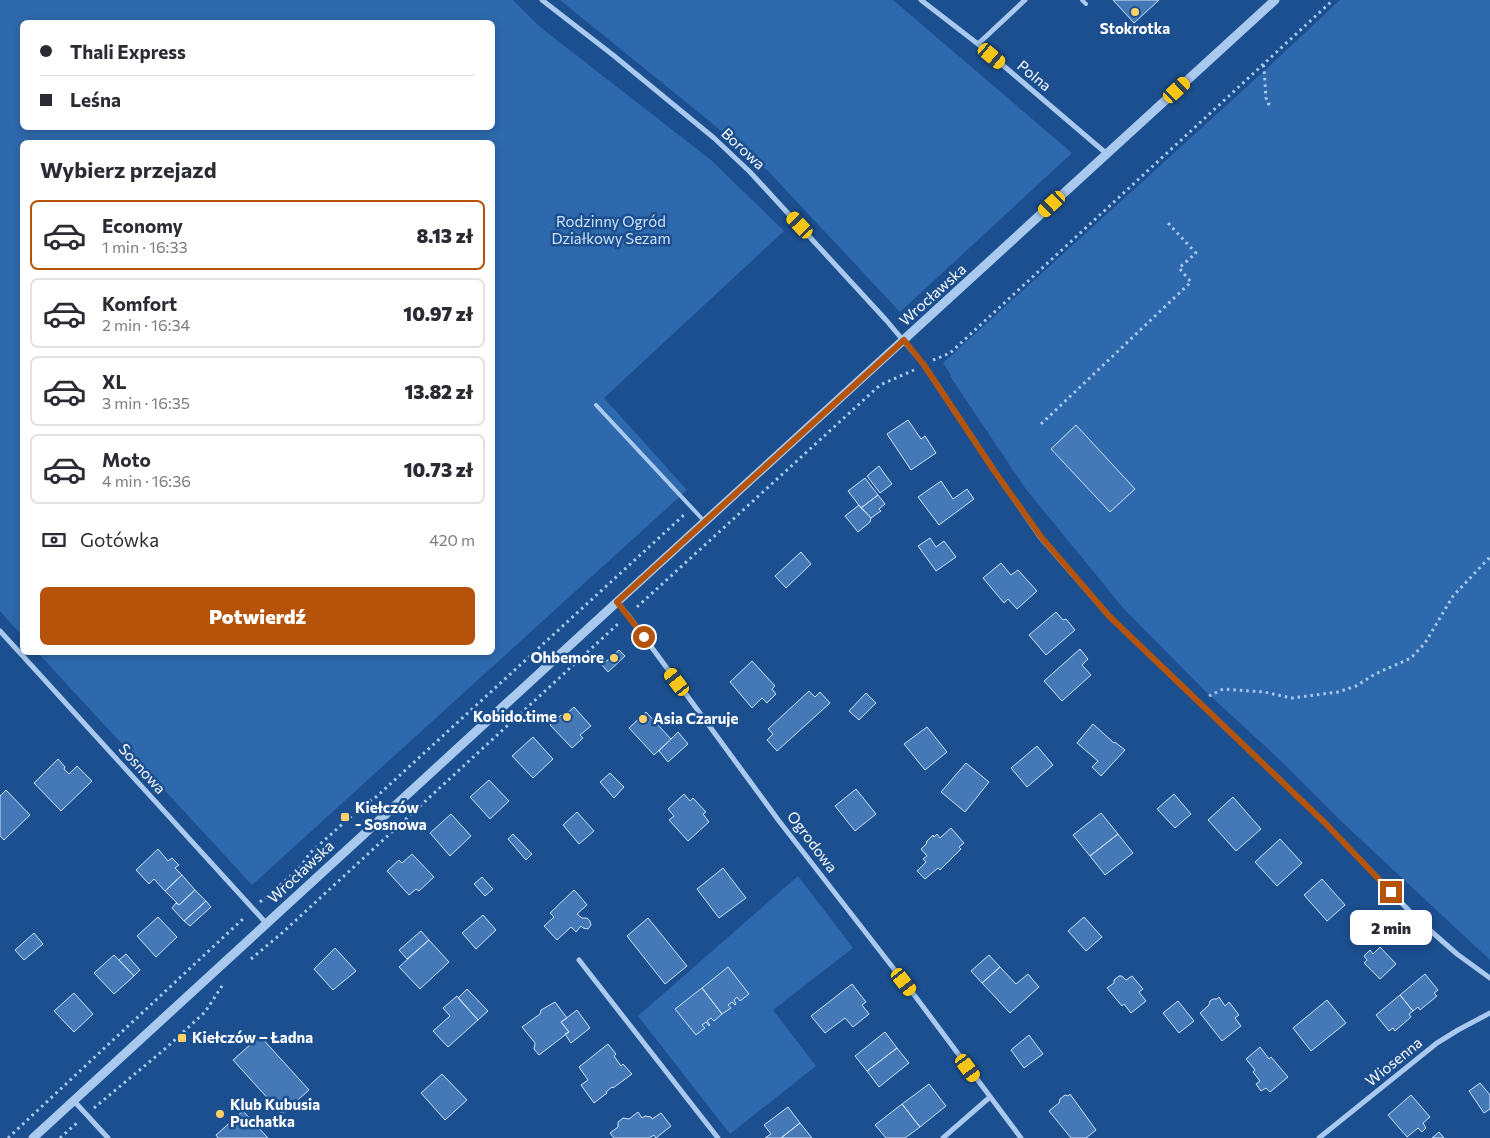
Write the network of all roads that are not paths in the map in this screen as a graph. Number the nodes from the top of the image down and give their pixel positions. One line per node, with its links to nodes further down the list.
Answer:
1 (542, 0): 9 (street, Borowa)
2 (921, 0): 7 (street, Polna)
3 (1025, 0): 7 (street)
4 (1082, 0): 6 (lane)
5 (1275, 0): 8 (street, Wrocławska)
6 (1086, 4)
7 (978, 44): 8 (street, Polna)
8 (1107, 154): 9 (street, Wrocławska)
9 (904, 340): 11 (street, Wrocławska); 18 (street, Borowa)
10 (596, 405): 11 (lane)
11 (705, 522): 12 (street, Wrocławska)
12 (617, 602): 16 (street, Wrocławska); 20 (street, Ogrodowa)
13 (0, 631): 14 (street, Sosnowa)
14 (20, 653)
15 (22, 655): 16 (street, Sosnowa)
16 (266, 923): 21 (street, Wrocławska)
17 (579, 960): 24 (street)
18 (1490, 978)
19 (1490, 1013): 27 (street, Wiosenna)
20 (990, 1097): 25 (street); 26 (street, Ogrodowa)
21 (74, 1101): 22 (street, Wrocławska); 23 (street)
22 (33, 1138)
23 (108, 1138)
24 (718, 1138)
25 (943, 1138)
26 (1021, 1138)
27 (1320, 1138)

